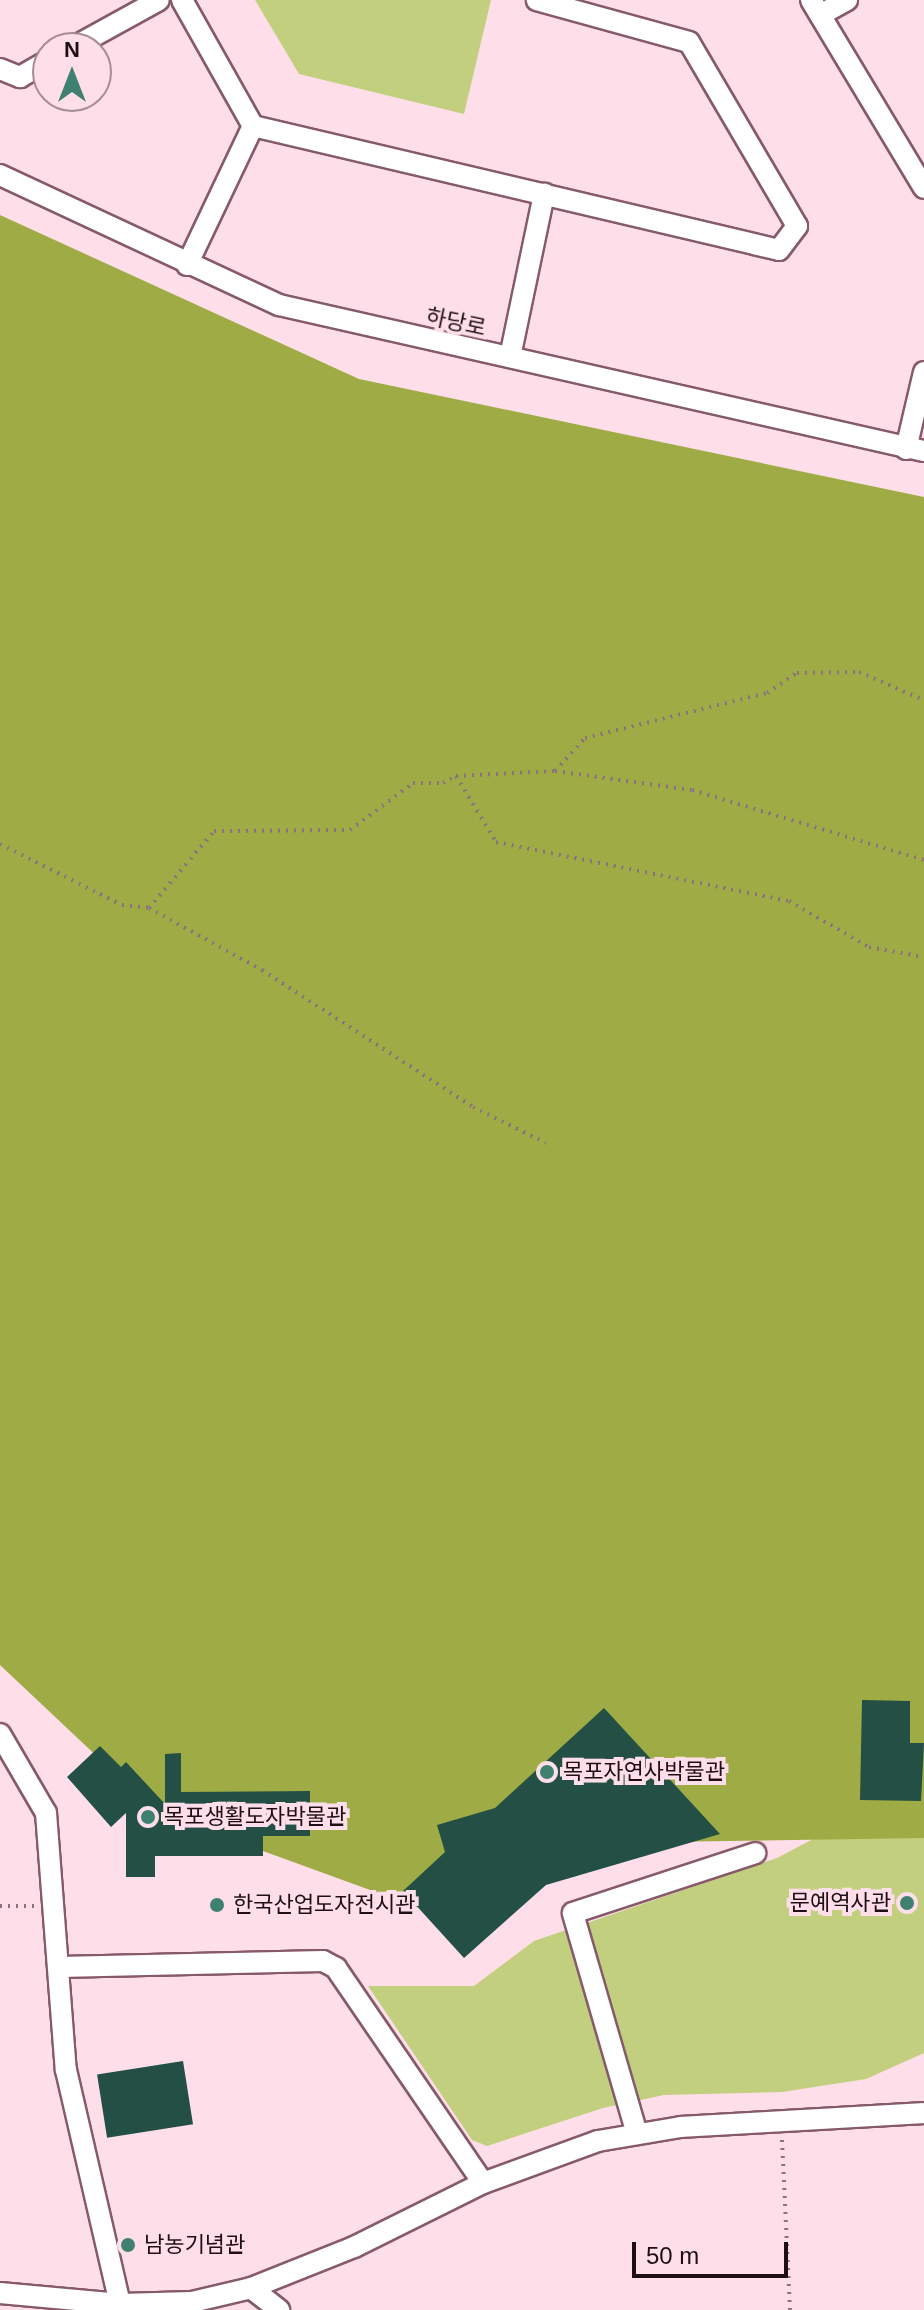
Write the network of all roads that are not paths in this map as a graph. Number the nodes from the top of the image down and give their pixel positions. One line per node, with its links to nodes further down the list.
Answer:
1 (159, 0): 7 (street)
2 (182, 0): 10 (street)
3 (537, 0): 5 (street)
4 (847, 0): 6 (street)
5 (575, 6): 13 (street)
6 (816, 7): 12 (street)
7 (101, 32)
8 (0, 69): 9 (street)
9 (32, 70)
10 (253, 126): 13 (street); 14 (street)
11 (0, 175): 14 (street, 하당로)
12 (924, 188)
13 (544, 194): 15 (street)
14 (187, 265): 15 (street, 하당로)
15 (510, 357): 17 (street, 하당로)
16 (924, 372): 17 (street)
17 (915, 450)
18 (0, 1734): 20 (street)
19 (755, 1853): 22 (street)
20 (59, 1967): 23 (street); 26 (street)
21 (924, 2113): 22 (street)
22 (637, 2134): 23 (street)
23 (483, 2183): 24 (street)
24 (251, 2288): 26 (street); 27 (street)
25 (0, 2293): 26 (street)
26 (120, 2304)
27 (279, 2310)

